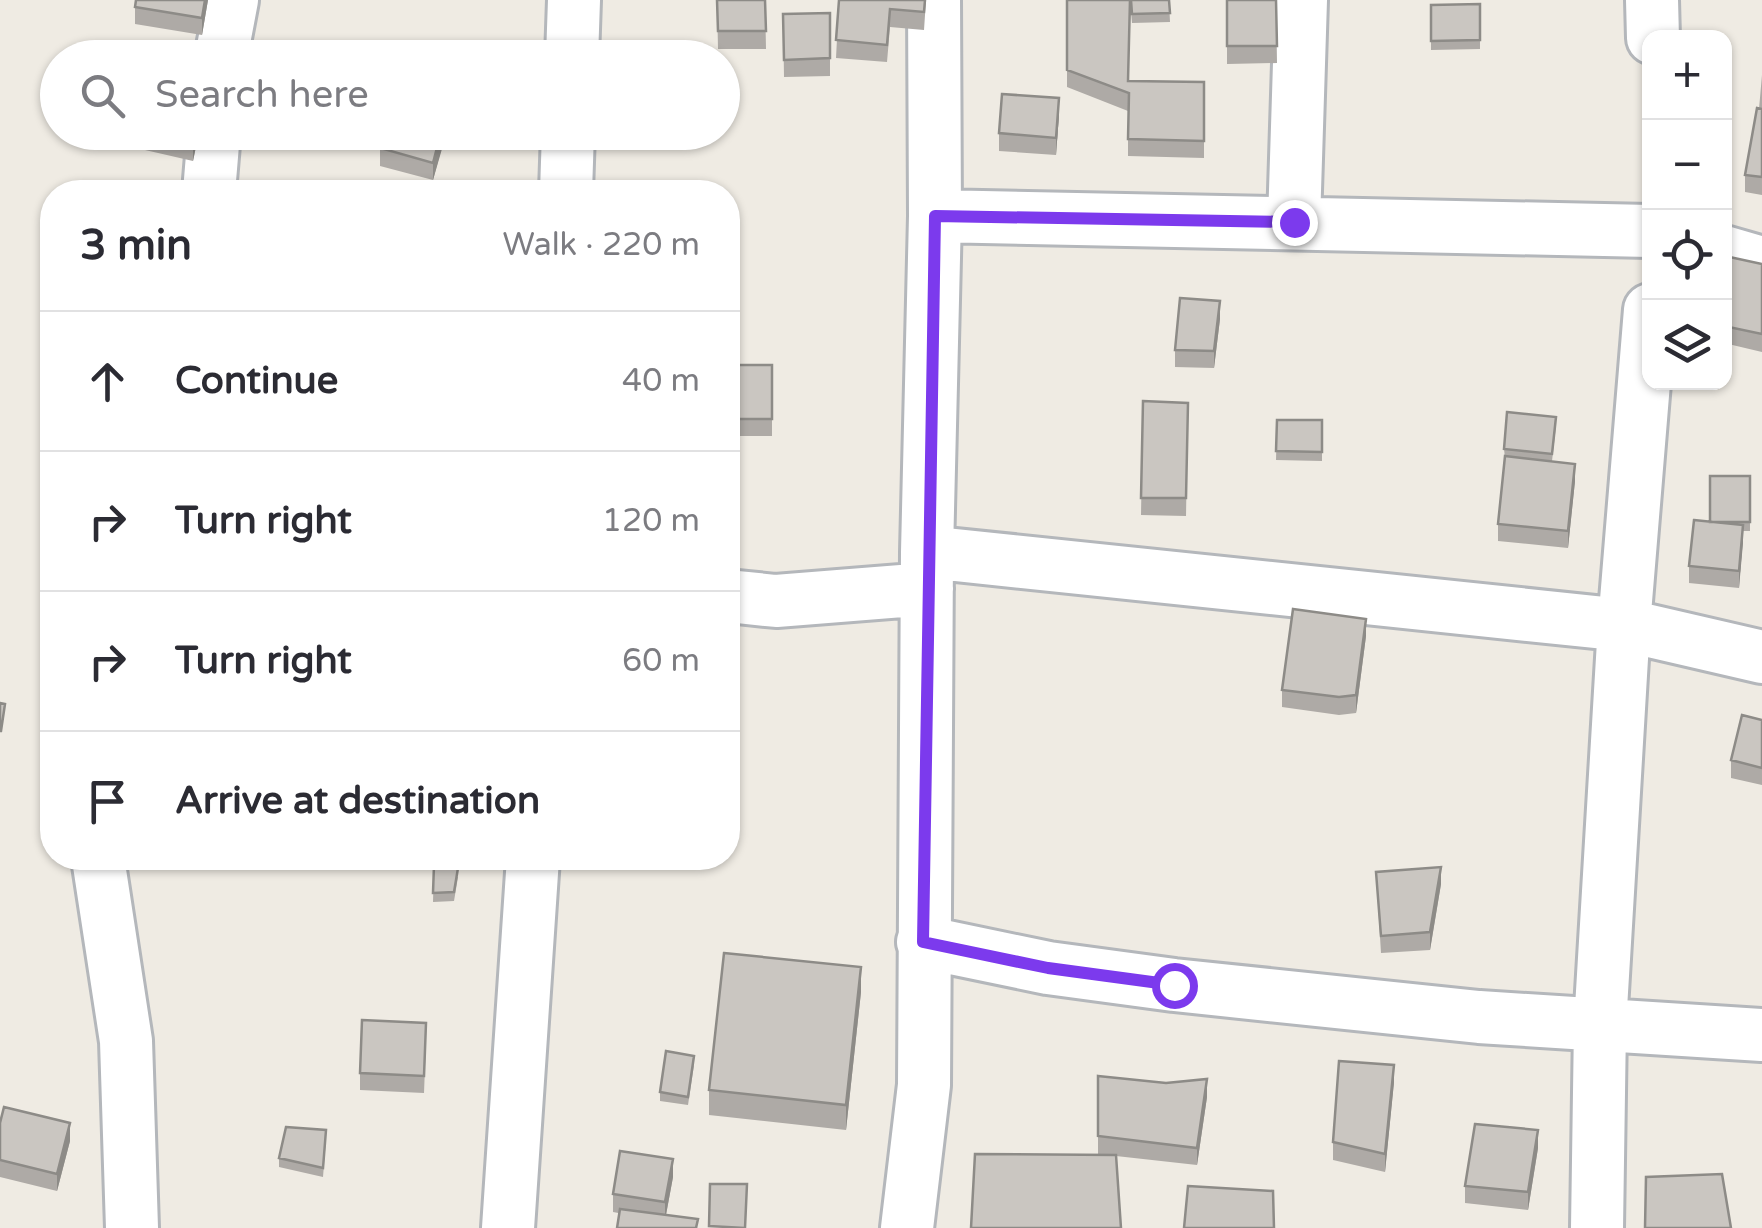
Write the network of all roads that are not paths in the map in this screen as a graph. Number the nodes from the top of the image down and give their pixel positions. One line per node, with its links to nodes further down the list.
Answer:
1 (232, 0): 7 (street)
2 (574, 0): 8 (street)
3 (934, 0): 13 (street)
4 (1301, 0): 14 (street)
5 (1652, 0): 6 (street)
6 (1653, 30)
7 (224, 40)
8 (573, 40)
9 (212, 150): 11 (street)
10 (567, 150): 12 (street)
11 (210, 180)
12 (566, 180)
13 (935, 216): 14 (street); 19 (street)
14 (1294, 222): 15 (street)
15 (1642, 231)
16 (1732, 254): 17 (street)
17 (1762, 263)
18 (1643, 390): 21 (street)
19 (927, 570): 20 (street); 21 (street); 25 (street)
20 (740, 597)
21 (1624, 624): 22 (street); 26 (street)
22 (1762, 657)
23 (100, 870): 28 (street)
24 (531, 870): 29 (street)
25 (923, 942): 26 (street); 30 (street)
26 (1600, 1026): 27 (street); 31 (street)
27 (1762, 1036)
28 (132, 1228)
29 (508, 1228)
30 (908, 1228)
31 (1597, 1228)

